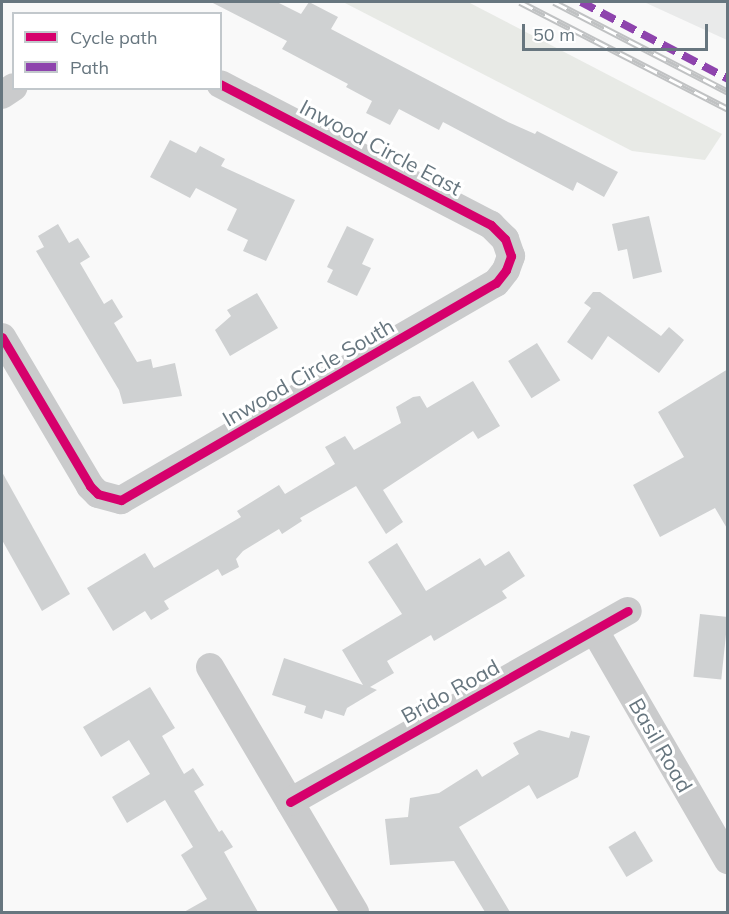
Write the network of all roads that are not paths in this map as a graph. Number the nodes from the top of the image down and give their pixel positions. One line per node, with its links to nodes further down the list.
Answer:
1 (222, 85): 2 (street, Inwood Circle East)
2 (511, 256): 3 (street, Inwood Circle South)
3 (2, 337)
4 (628, 610): 5 (street, Brido Road)
5 (595, 631): 7 (street, Brido Road); 8 (street, Basil Road)
6 (210, 667): 7 (street)
7 (290, 802): 9 (street)
8 (728, 860)
9 (355, 912)

